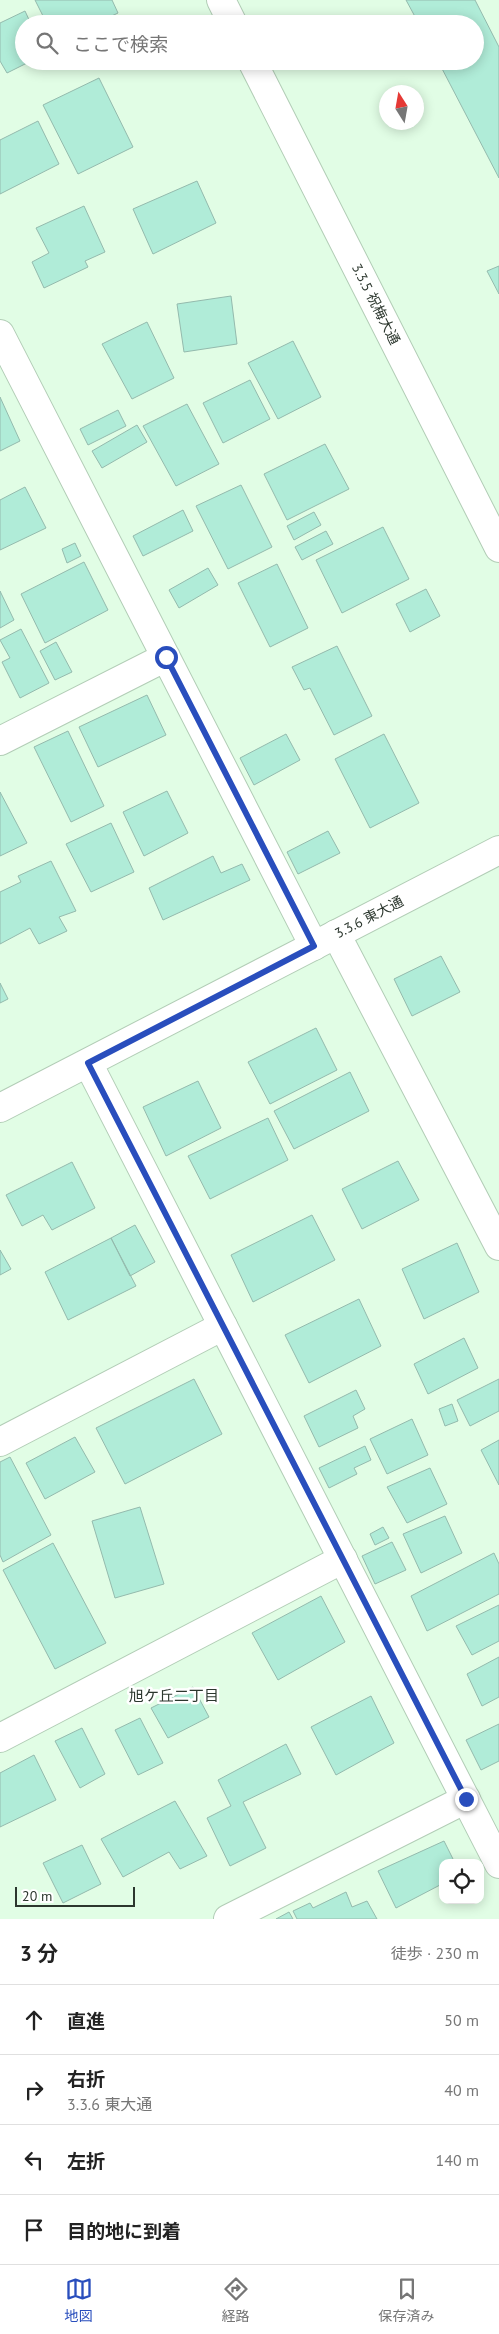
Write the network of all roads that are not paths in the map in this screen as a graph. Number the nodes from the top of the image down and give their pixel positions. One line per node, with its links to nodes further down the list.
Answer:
1 (221, 0): 2 (street)
2 (228, 15)
3 (257, 70): 6 (street, 3.3.5 祝梅大通)
4 (0, 334): 5 (street)
5 (7, 365): 7 (street)
6 (499, 548)
7 (166, 657): 8 (street); 10 (street)
8 (0, 740)
9 (499, 850): 10 (street, 3.3.6 東大通)
10 (325, 940): 11 (street, 3.3.6 東大通); 13 (street)
11 (88, 1063): 12 (street, 3.3.6 東大通); 14 (street)
12 (0, 1108)
13 (499, 1246)
14 (224, 1326): 15 (street); 16 (street)
15 (0, 1442)
16 (343, 1559): 17 (street); 18 (street)
17 (0, 1738)
18 (466, 1799): 19 (street); 20 (street)
19 (499, 1864)
20 (228, 1919)

